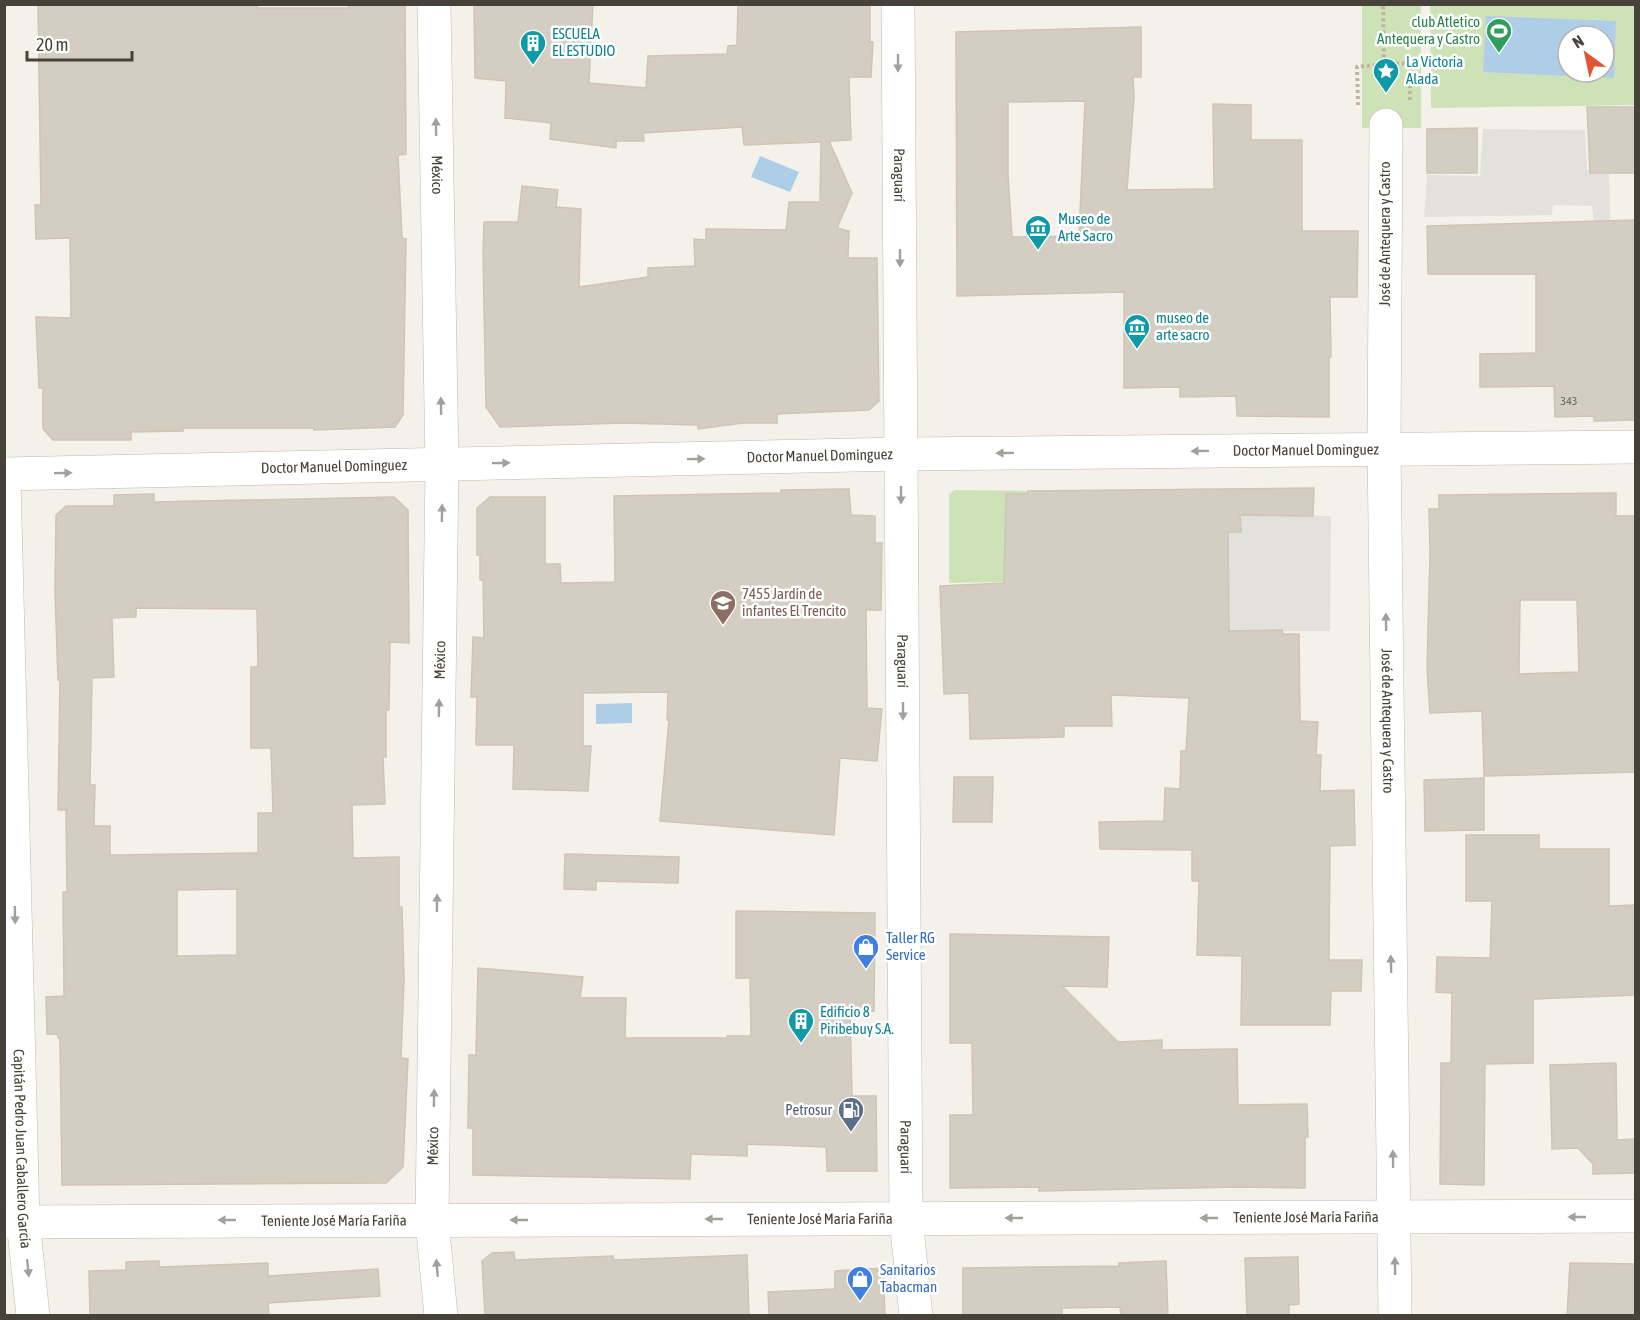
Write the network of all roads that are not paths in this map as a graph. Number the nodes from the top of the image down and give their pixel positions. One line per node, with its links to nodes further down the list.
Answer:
1 (434, 4): 7 (street, México, one-way to 1)
2 (898, 4): 6 (street, Paraguarí, one-way to 6)
3 (1386, 125): 5 (street, José de Antequera y Castro)
4 (1635, 447): 5 (street, Doctor Manuel Dominguez)
5 (1384, 448): 6 (street, Doctor Manuel Dominguez, one-way to 6); 10 (street, José de Antequera y Castro, one-way to 5)
6 (901, 454): 7 (street, Doctor Manuel Dominguez, one-way to 6); 11 (street, Paraguarí, one-way to 11)
7 (442, 465): 8 (street, Doctor Manuel Dominguez, one-way to 7); 12 (street, México, one-way to 7)
8 (4, 476): 13 (street, Capitán Pedro Juan Caballero García, one-way to 13)
9 (1635, 1216): 10 (street, Teniente José María Fariña, one-way to 10)
10 (1394, 1217): 11 (street, Teniente José María Fariña, one-way to 11); 17 (street, José de Antequera y Castro, one-way to 10)
11 (906, 1219): 12 (street, Teniente José María Fariña, one-way to 12); 16 (street, Paraguarí)
12 (432, 1220): 13 (street, Teniente José María Fariña, one-way to 13); 15 (street, México, one-way to 12)
13 (14, 1221): 14 (street, Capitán Pedro Juan Caballero García, one-way to 14)
14 (33, 1316)
15 (441, 1316)
16 (916, 1316)
17 (1395, 1316)

